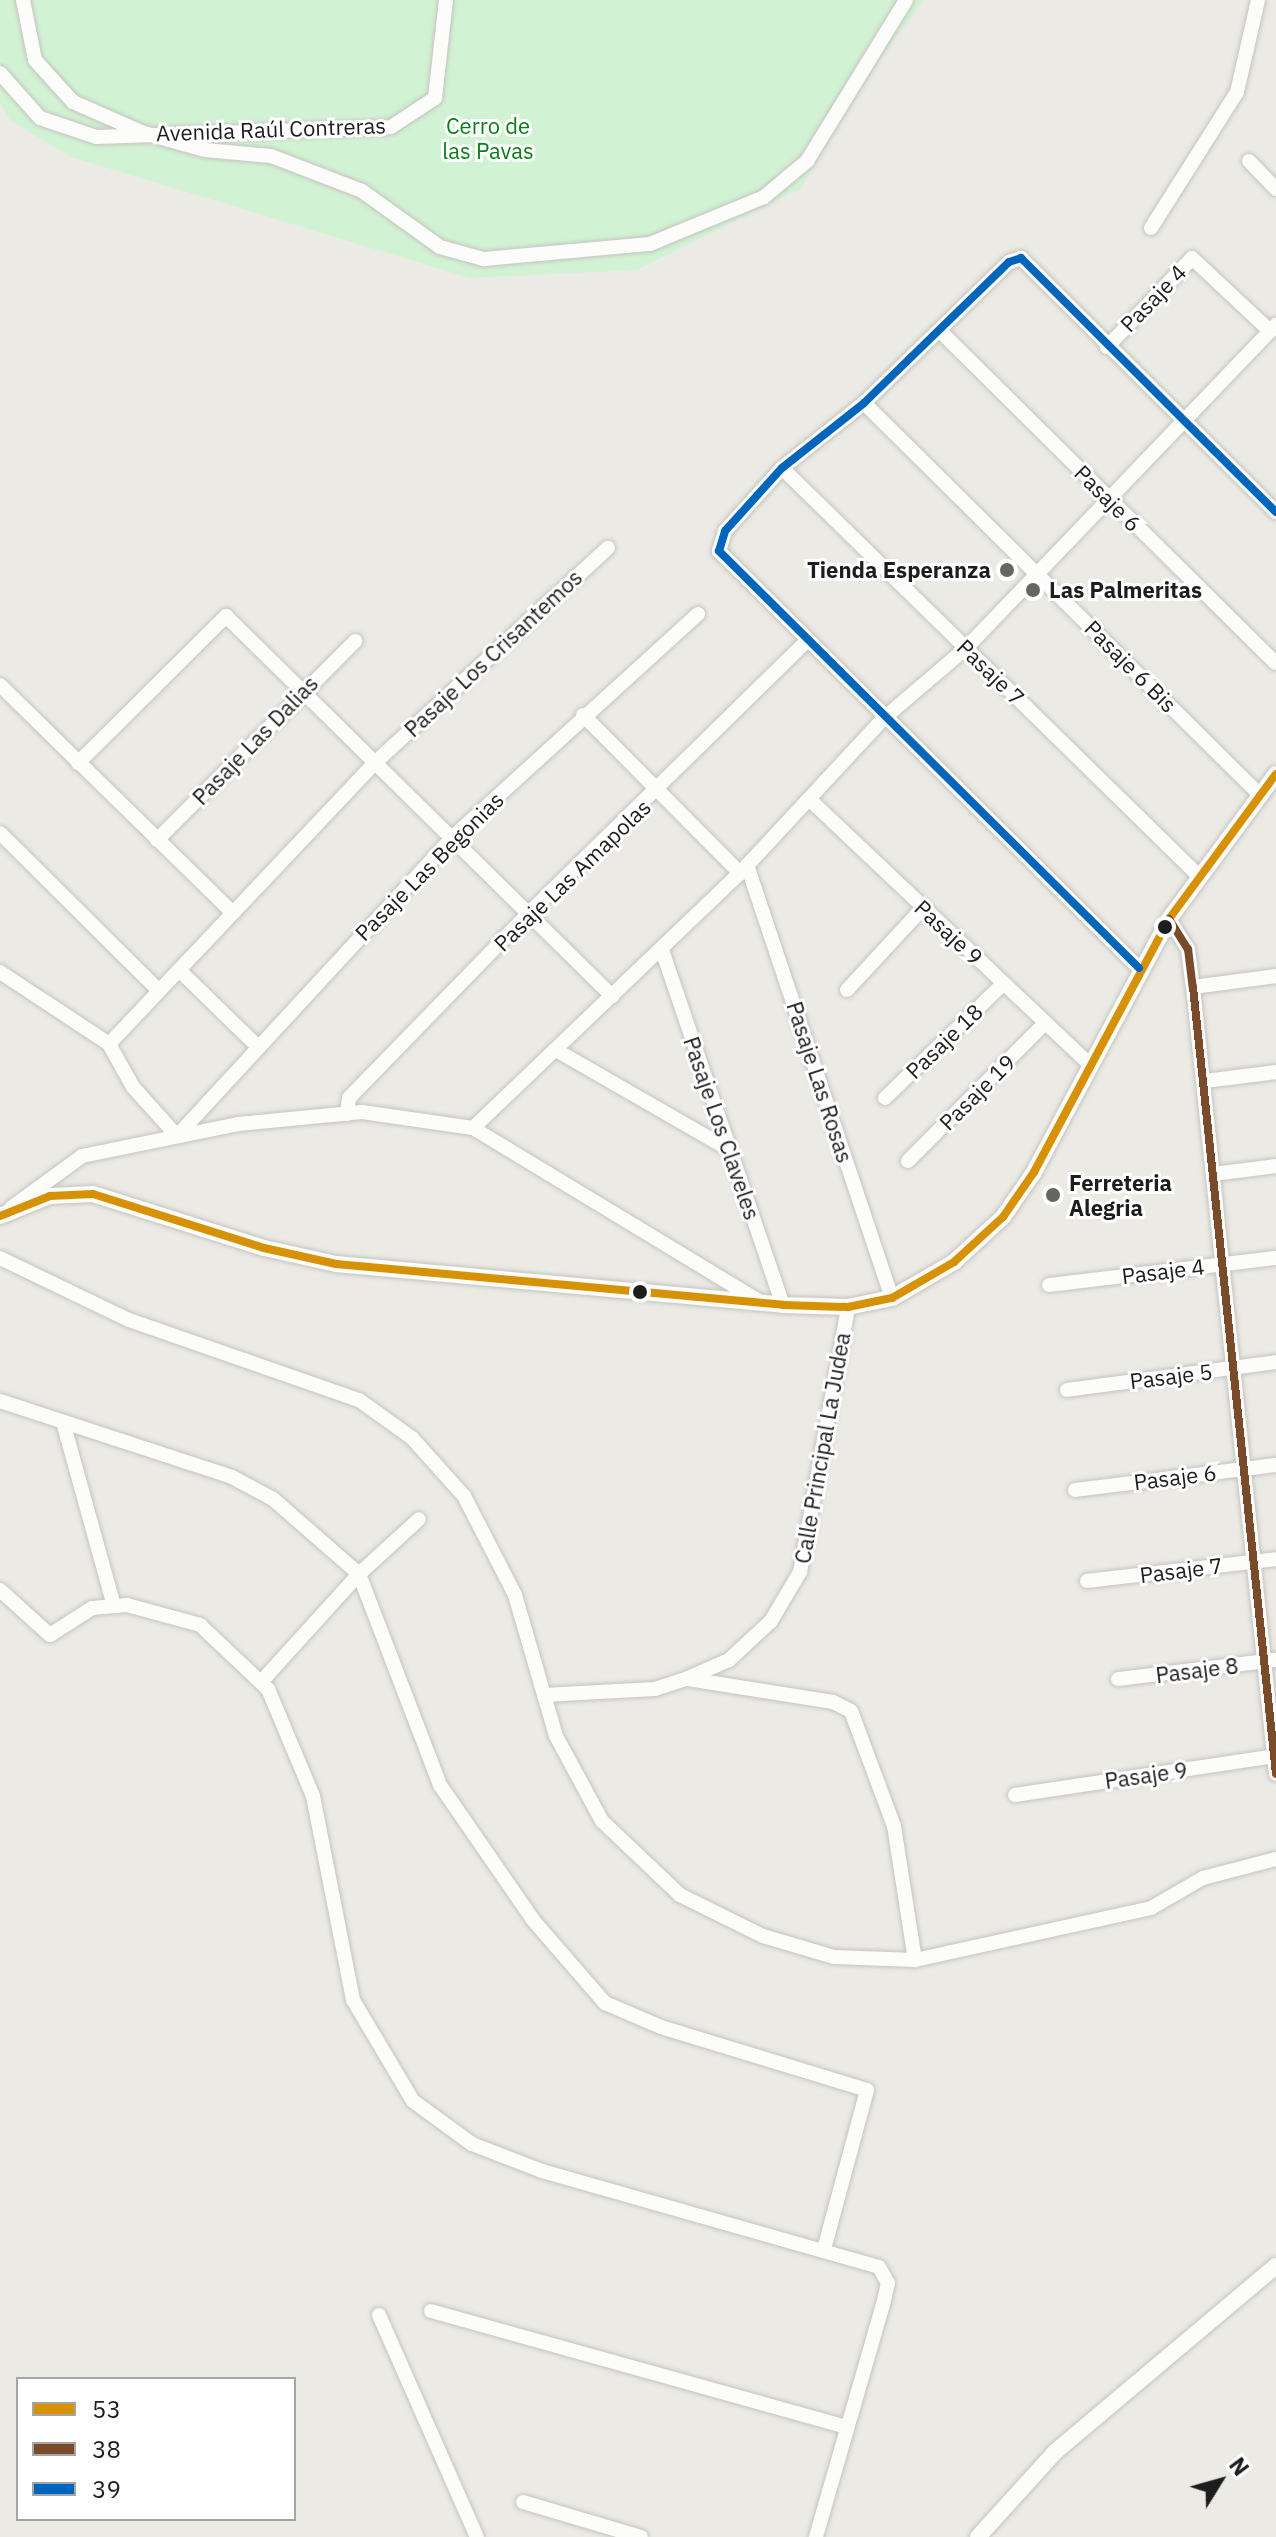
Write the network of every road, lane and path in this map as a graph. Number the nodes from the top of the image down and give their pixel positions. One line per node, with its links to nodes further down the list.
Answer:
1 (23, 0): 6 (street, Avenida Raúl Contreras)
2 (446, 0): 6 (street, Avenida Raúl Contreras)
3 (906, 0): 6 (street, Avenida Raúl Contreras)
4 (1258, 0): 9 (street)
5 (0, 73): 6 (street, Avenida Raúl Contreras)
6 (144, 133)
7 (1249, 161): 8 (street)
8 (1276, 189)
9 (1151, 228)
10 (1273, 328): 12 (street, Pasaje 4); 14 (street)
11 (940, 331): 12 (street); 13 (street); 16 (street, Pasaje 6)
12 (1107, 347): 14 (street)
13 (864, 403): 15 (street); 19 (street, Pasaje 6 Bis)
14 (1182, 423): 16 (street); 17 (street)
15 (782, 468): 22 (street); 23 (street, Pasaje 7)
16 (1110, 500): 19 (street); 24 (street, Pasaje 6)
17 (1276, 512)
18 (608, 548): 29 (street, Pasaje Los Crisantemos)
19 (1038, 574): 23 (street); 33 (street, Pasaje 6 Bis)
20 (698, 614): 27 (street, Pasaje Las Begonias)
21 (355, 641): 26 (street, Pasaje Las Dalias)
22 (807, 641): 28 (street); 32 (street, Pasaje Las Amapolas)
23 (966, 648): 28 (street); 39 (street, Pasaje 7)
24 (1276, 663)
25 (0, 685): 30 (street)
26 (302, 691): 29 (street); 30 (street); 37 (street, Pasaje Las Dalias)
27 (583, 715): 32 (street); 36 (street, Pasaje Las Begonias)
28 (883, 719): 34 (street); 45 (street)
29 (378, 760): 36 (street); 42 (street, Pasaje Los Crisantemos)
30 (78, 763): 37 (street)
31 (1276, 774): 33 (street)
32 (659, 792): 38 (street); 41 (street, Pasaje Las Amapolas)
33 (1260, 795): 39 (street)
34 (809, 799): 38 (street); 40 (street, Pasaje 9)
35 (0, 833): 52 (street)
36 (454, 836): 41 (street); 56 (street, Pasaje Las Begonias)
37 (157, 840): 42 (street)
38 (743, 869): 44 (street); 74 (street, Pasaje Las Rosas)
39 (1200, 877): 43 (street)
40 (923, 908): 49 (street, Pasaje 9); 51 (street)
41 (530, 912): 53 (street); 62 (street, Pasaje Las Amapolas)
42 (233, 913): 46 (street, Pasaje Los Crisantemos)
43 (1169, 919): 45 (street); 50 (street)
44 (662, 950): 53 (street); 65 (street, Pasaje Los Claveles)
45 (1139, 968): 58 (street)
46 (179, 970): 52 (street, Pasaje Los Crisantemos); 56 (street)
47 (0, 972): 55 (street)
48 (1276, 976): 50 (street)
49 (1003, 984): 54 (street, Pasaje 9); 61 (street, Pasaje 18)
50 (1193, 987): 60 (street)
51 (847, 990)
52 (159, 991): 55 (street, Pasaje Los Crisantemos)
53 (612, 996): 57 (street)
54 (1045, 1023): 58 (street, Pasaje 9); 66 (street, Pasaje 19)
55 (109, 1044): 64 (street)
56 (256, 1045): 64 (street, Pasaje Las Begonias)
57 (556, 1050): 63 (street); 65 (street)
58 (1089, 1064): 74 (street)
59 (1276, 1072): 60 (street)
60 (1205, 1081): 68 (street)
61 (885, 1098)
62 (347, 1114): 63 (street); 64 (street)
63 (473, 1128): 75 (street)
64 (177, 1136): 69 (street)
65 (728, 1149): 76 (street, Pasaje Los Claveles)
66 (908, 1161)
67 (1276, 1166): 68 (street)
68 (1213, 1174): 72 (street)
69 (0, 1216): 75 (street)
70 (0, 1258): 97 (street)
71 (1276, 1258): 72 (street, Pasaje 4)
72 (1223, 1264): 73 (street, Pasaje 4); 79 (street)
73 (1049, 1285)
74 (892, 1298): 77 (street)
75 (757, 1300): 76 (street)
76 (783, 1305): 77 (street)
77 (848, 1307): 94 (street, Calle Principal La Judea)
78 (1276, 1362): 79 (street, Pasaje 5)
79 (1234, 1368): 80 (street, Pasaje 5); 84 (street)
80 (1067, 1390)
81 (0, 1401): 82 (street)
82 (63, 1422): 89 (street); 92 (street)
83 (1276, 1465): 84 (street, Pasaje 6)
84 (1245, 1468): 85 (street, Pasaje 6); 88 (street)
85 (1075, 1490)
86 (419, 1519): 89 (street)
87 (1276, 1559): 88 (street, Pasaje 7)
88 (1256, 1561): 90 (street, Pasaje 7); 93 (street)
89 (359, 1574): 96 (street); 103 (street)
90 (1087, 1581)
91 (0, 1590): 92 (street)
92 (114, 1606): 96 (street)
93 (1270, 1661): 95 (street, Pasaje 8); 98 (street)
94 (688, 1678): 97 (street, Calle Principal La Judea); 102 (street)
95 (1118, 1679)
96 (261, 1682): 103 (street)
97 (544, 1695): 102 (street)
98 (1275, 1756): 99 (street); 100 (street, Pasaje 9)
99 (1276, 1774)
100 (1015, 1795)
101 (1276, 1859): 102 (street)
102 (915, 1960)
103 (824, 2249): 107 (street)
104 (1276, 2266): 112 (street)
105 (431, 2311): 107 (street)
106 (379, 2315): 109 (street)
107 (847, 2427): 111 (street)
108 (523, 2502): 110 (street)
109 (477, 2537)
110 (641, 2537)
111 (816, 2537)
112 (978, 2537)

